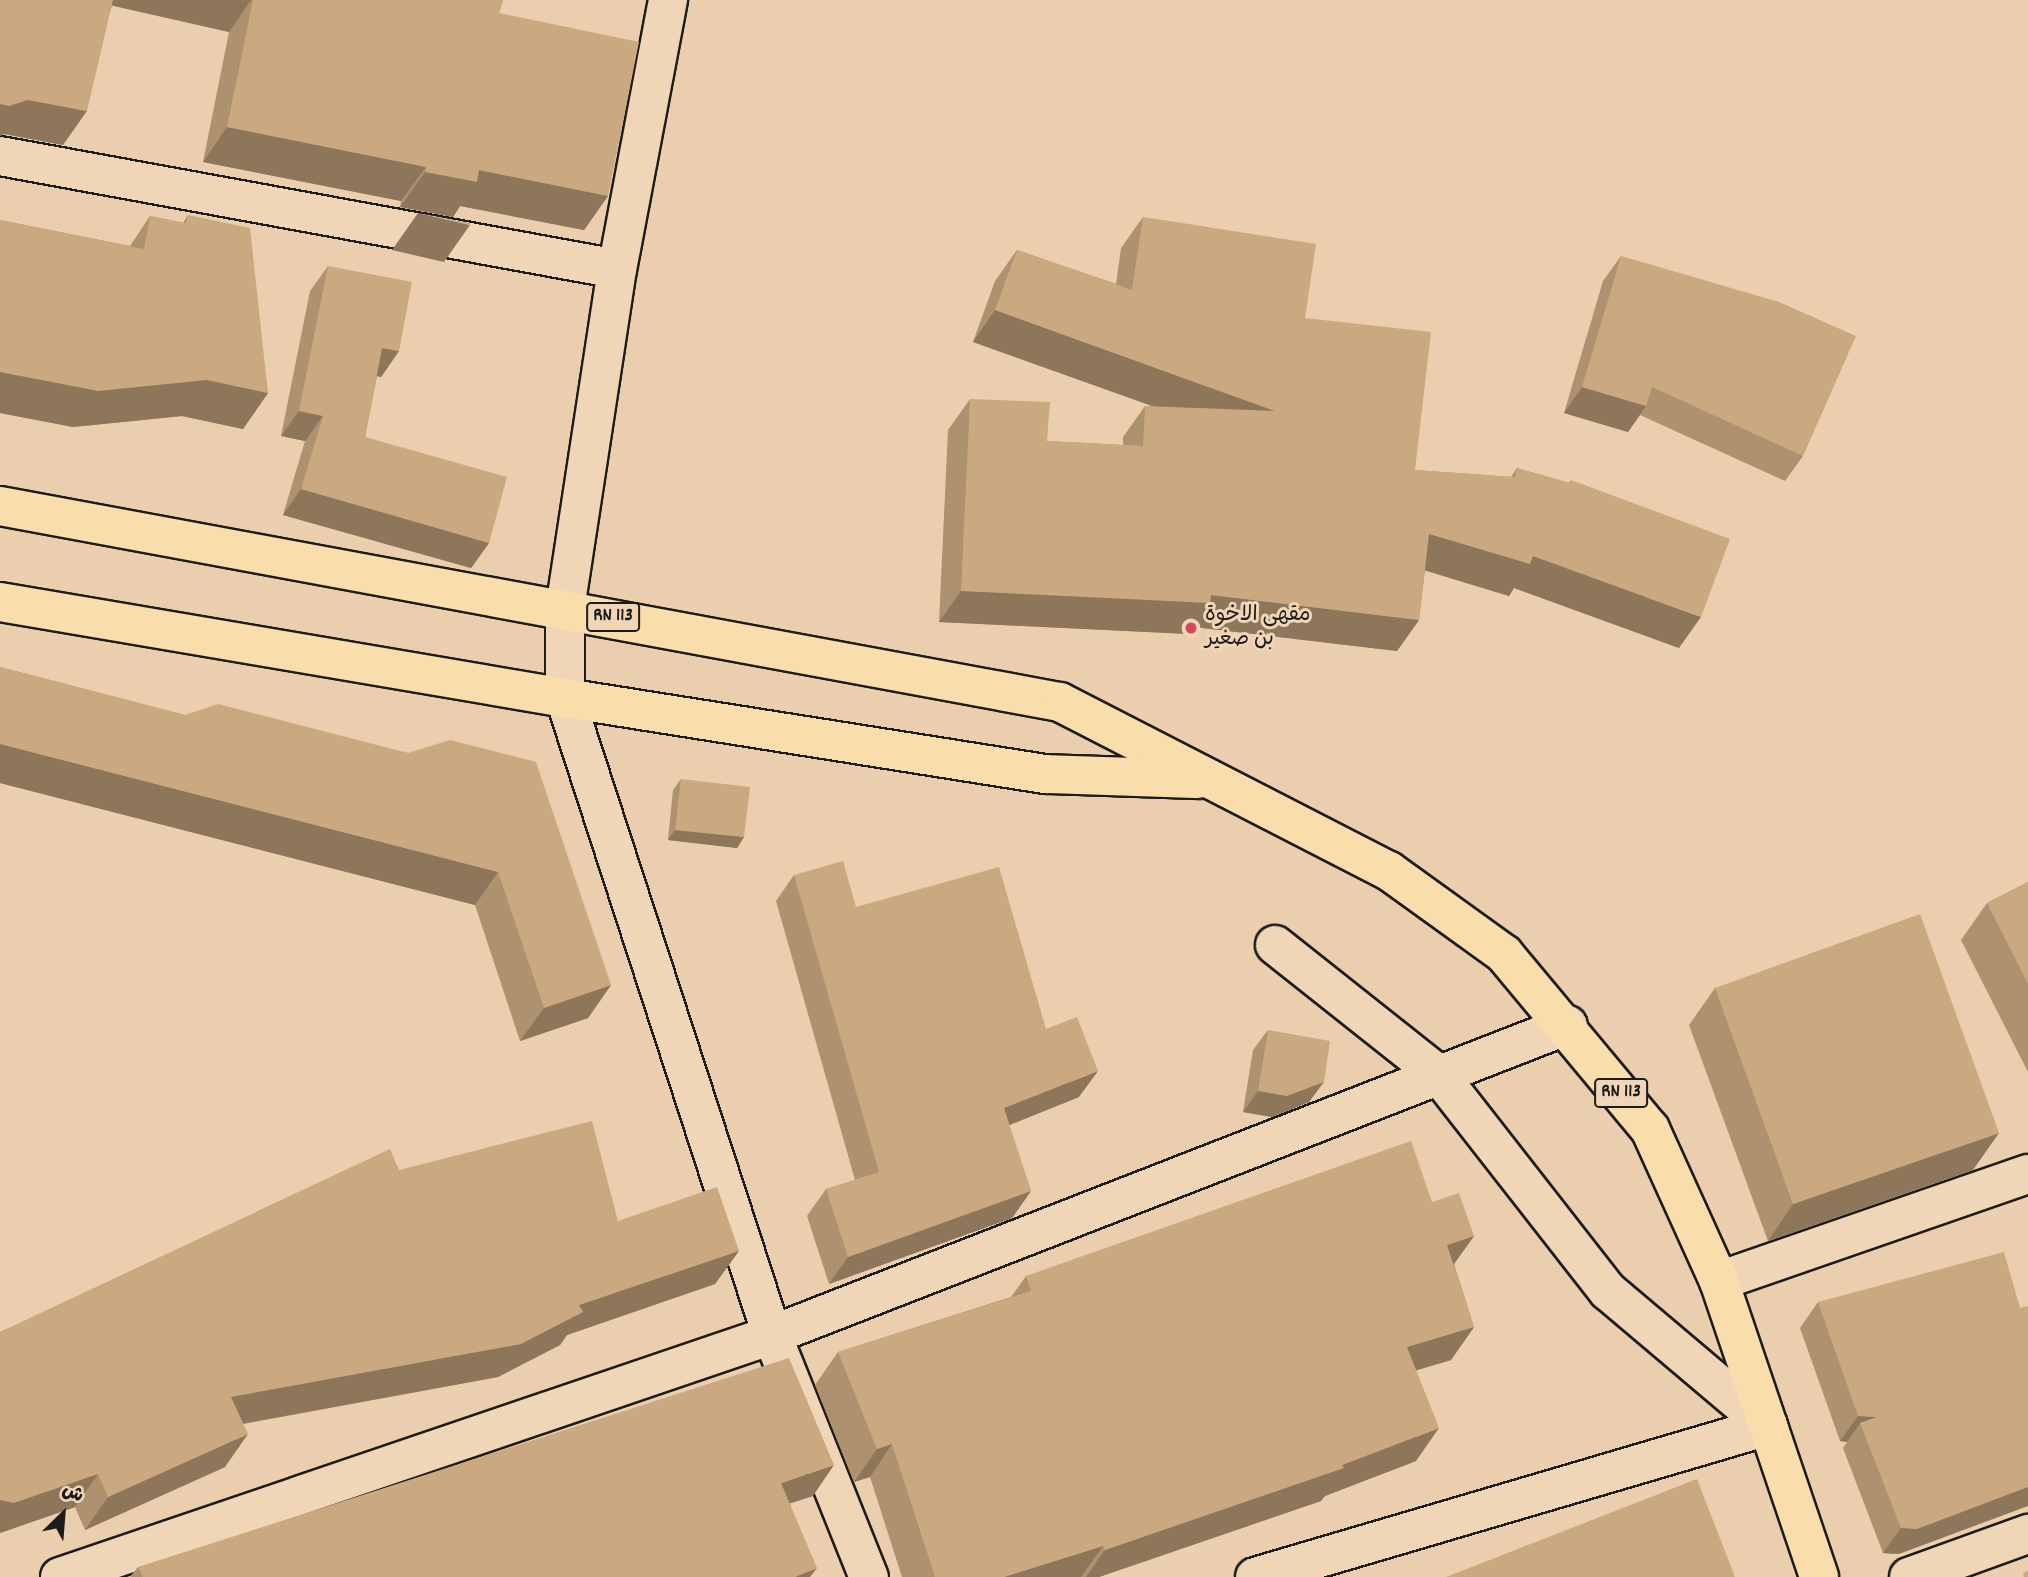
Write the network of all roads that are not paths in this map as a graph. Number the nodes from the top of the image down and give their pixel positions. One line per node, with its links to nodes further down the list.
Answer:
1 (668, 0): 3 (street)
2 (0, 156): 3 (street)
3 (617, 269): 6 (street)
4 (0, 506): 6 (main road, RN 113)
5 (0, 602): 7 (main road, RN 113)
6 (565, 608): 7 (street); 8 (main road, RN 113)
7 (565, 698): 8 (main road, RN 113); 14 (street)
8 (1209, 779): 10 (main road, RN 113)
9 (1275, 945): 11 (street)
10 (1568, 1025): 11 (street); 13 (main road, RN 113)
11 (1439, 1075): 14 (street); 15 (street)
12 (2028, 1174): 13 (street)
13 (1719, 1282): 15 (main road, RN 113)
14 (772, 1335): 17 (street); 18 (street)
15 (1768, 1426): 19 (street); 20 (main road, RN 113)
16 (2028, 1534): 21 (street)
17 (60, 1577)
18 (869, 1577)
19 (1255, 1577)
20 (1819, 1577)
21 (1909, 1577)

